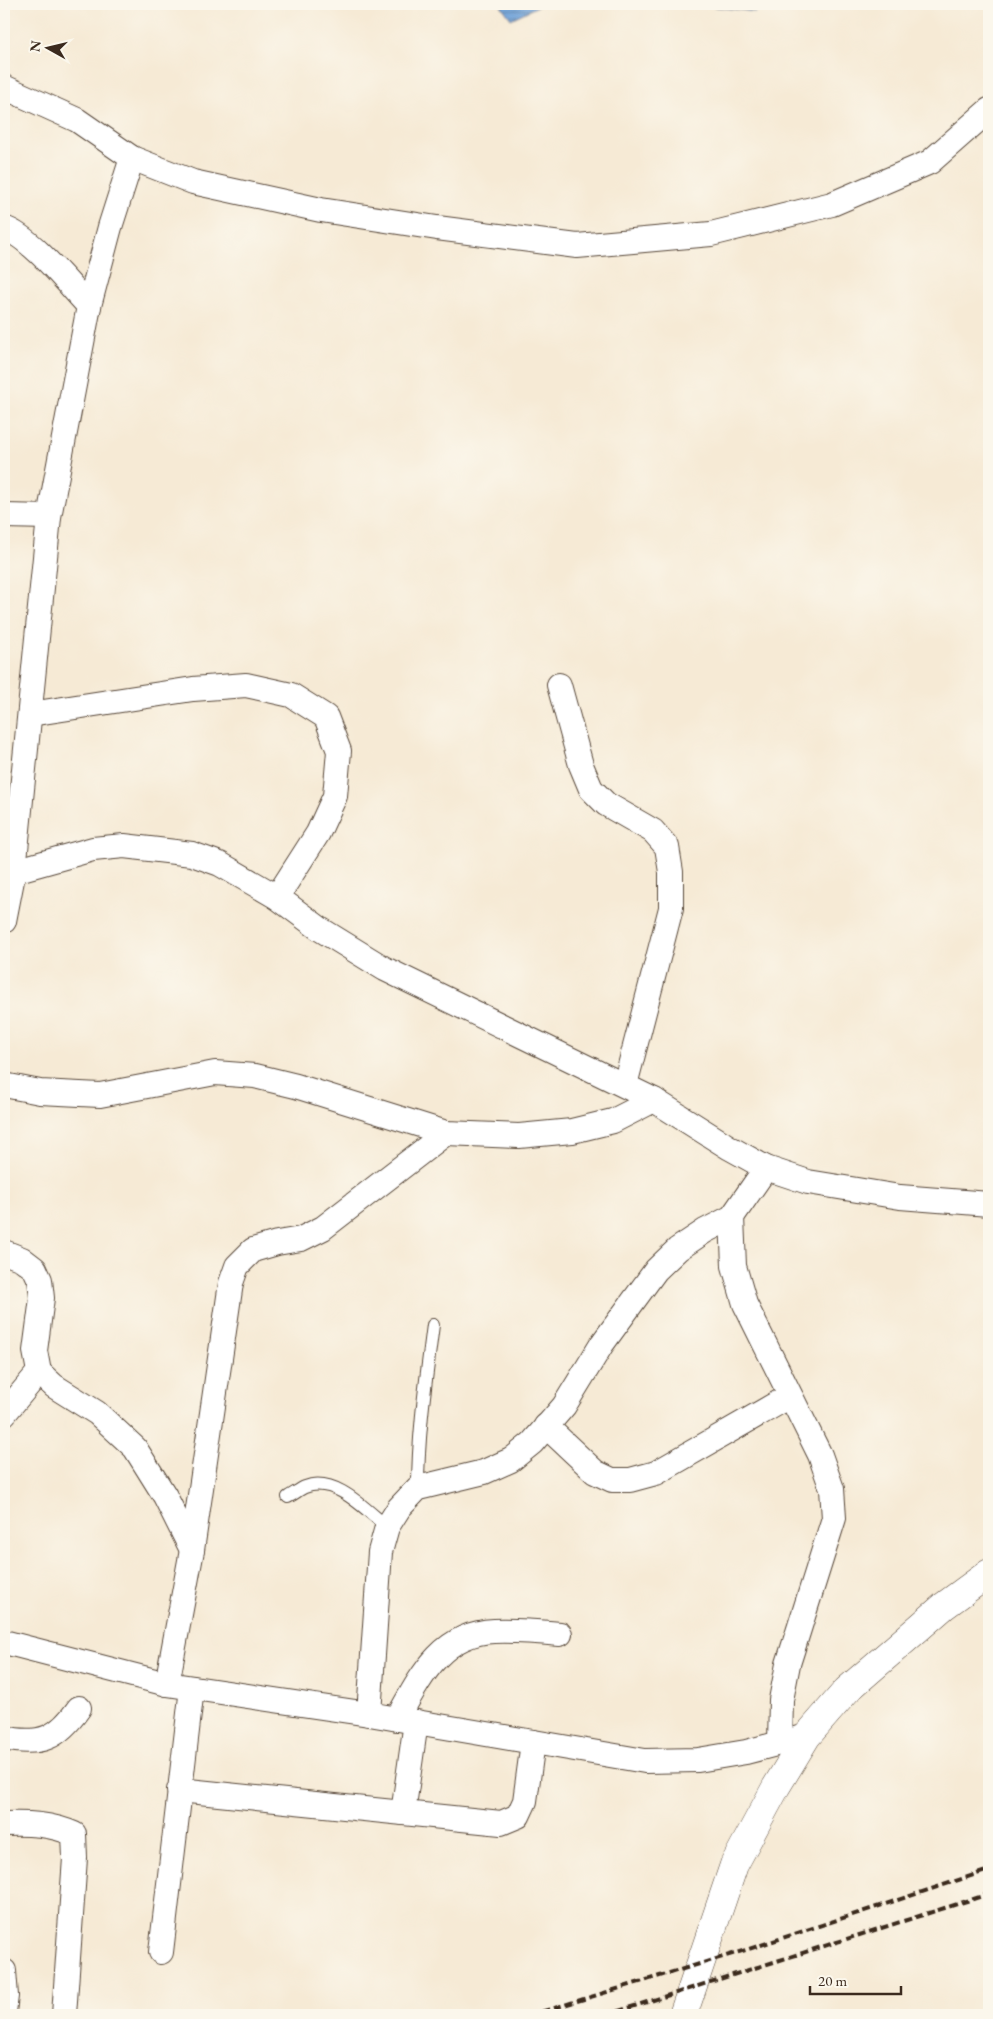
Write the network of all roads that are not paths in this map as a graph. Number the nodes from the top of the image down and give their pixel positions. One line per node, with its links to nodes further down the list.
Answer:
1 (4, 87): 3 (street)
2 (989, 110): 3 (street)
3 (132, 158): 5 (street)
4 (4, 228): 5 (street)
5 (88, 306): 7 (street)
6 (4, 516): 7 (street)
7 (49, 517): 9 (street)
8 (558, 685): 13 (street)
9 (30, 714): 10 (street); 11 (street)
10 (9, 872): 11 (street); 12 (street)
11 (277, 897): 13 (street)
12 (4, 921)
13 (625, 1085): 15 (street)
14 (4, 1086): 16 (street)
15 (654, 1100): 16 (street); 17 (street)
16 (446, 1133): 29 (street)
17 (766, 1168): 18 (street); 19 (street)
18 (989, 1204)
19 (732, 1217): 23 (street); 25 (street)
20 (4, 1252): 22 (street)
21 (433, 1326): 26 (lane)
22 (39, 1372): 24 (street); 29 (street)
23 (790, 1396): 25 (street); 41 (street)
24 (4, 1414)
25 (546, 1426): 26 (street)
26 (418, 1488): 28 (street)
27 (288, 1497): 28 (lane)
28 (387, 1527): 36 (street)
29 (192, 1550): 33 (street)
30 (989, 1572): 38 (street)
31 (560, 1634): 37 (street)
32 (4, 1642): 33 (street)
33 (167, 1684): 34 (street)
34 (192, 1688): 36 (street); 42 (street)
35 (79, 1708): 39 (street)
36 (369, 1714): 37 (street)
37 (407, 1721): 40 (street); 43 (street)
38 (807, 1736): 41 (street); 49 (street)
39 (4, 1738)
40 (533, 1742): 41 (street); 43 (street)
41 (780, 1743)
42 (179, 1790): 43 (street); 45 (street)
43 (403, 1813)
44 (4, 1824): 48 (street)
45 (161, 1952)
46 (4, 1971): 47 (street)
47 (4, 2012)
48 (64, 2015)
49 (683, 2015)

